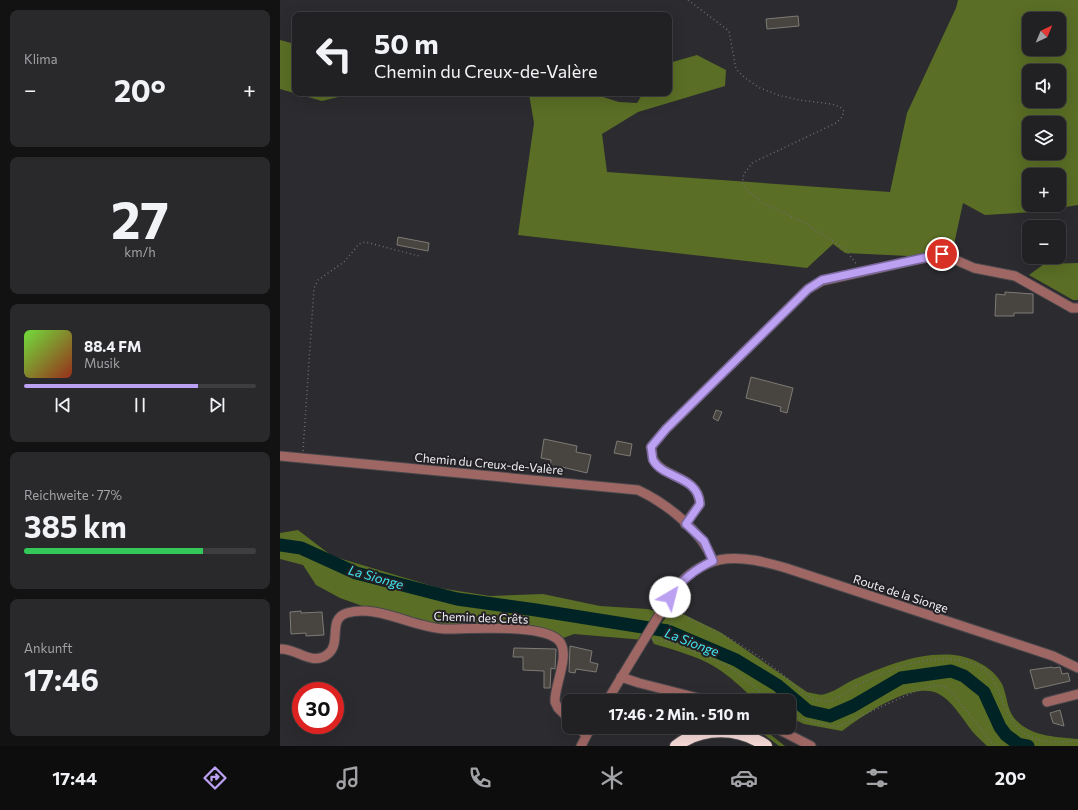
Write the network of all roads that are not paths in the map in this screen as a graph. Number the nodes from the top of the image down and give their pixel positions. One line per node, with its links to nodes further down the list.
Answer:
1 (1078, 308): 3 (street)
2 (280, 456): 3 (street, Chemin du Creux-de-Valère)
3 (686, 524): 4 (street, Chemin du Creux-de-Valère)
4 (713, 561): 6 (street, Route de la Sionge); 7 (street)
5 (280, 649): 12 (street, Chemin des Crêts)
6 (1078, 668)
7 (622, 677): 8 (street); 9 (street)
8 (611, 694)
9 (682, 694)
10 (1078, 694): 11 (street)
11 (1047, 702)
12 (562, 712)
13 (587, 734): 15 (street)
14 (788, 734): 20 (street)
15 (580, 746)
16 (676, 746): 19 (highway)
17 (688, 746): 18 (highway)
18 (753, 746)
19 (766, 746)
20 (811, 746)

